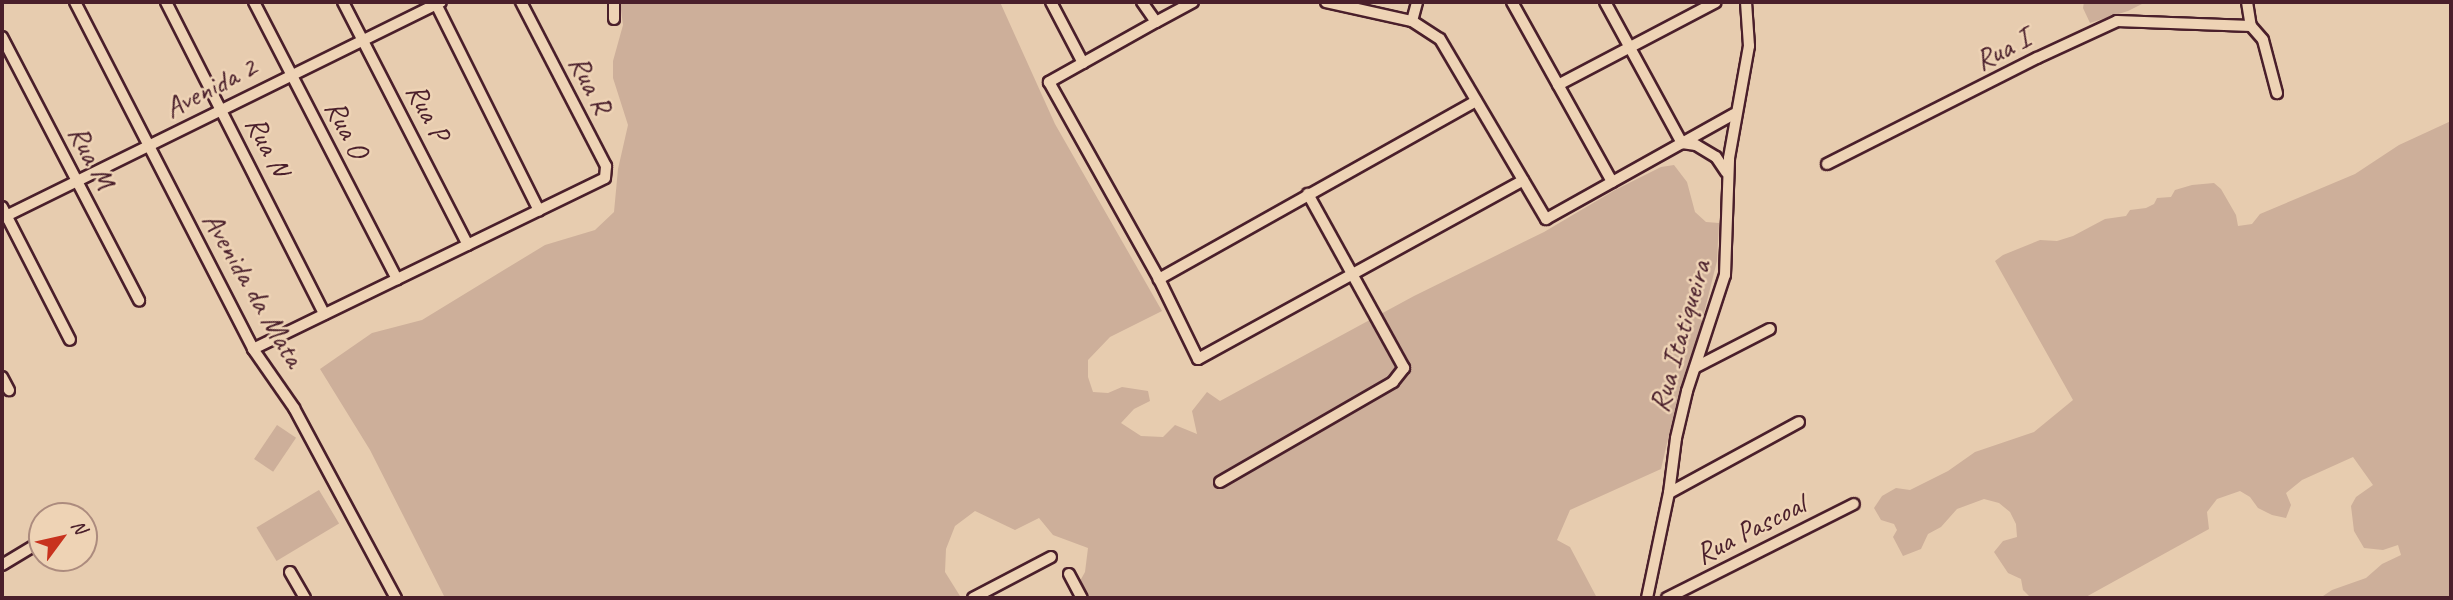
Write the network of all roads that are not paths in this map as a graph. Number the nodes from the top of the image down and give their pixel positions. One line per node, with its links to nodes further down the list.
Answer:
1 (75, 2): 34 (street, Avenida da Mata)
2 (166, 2): 31 (street, Rua N)
3 (254, 2): 27 (street, Rua O)
4 (343, 2): 24 (street, Rua P)
5 (521, 2): 41 (street, Rua R)
6 (614, 2): 19 (street)
7 (1051, 2): 26 (street)
8 (1142, 2): 21 (street)
9 (1193, 2): 21 (street)
10 (1326, 2): 20 (street)
11 (1417, 2): 20 (street)
12 (1512, 2): 28 (street)
13 (1605, 2): 25 (street)
14 (1716, 2): 18 (street)
15 (1746, 2): 32 (street, Rua Itatiqueira)
16 (2247, 2): 22 (street)
17 (437, 3): 24 (street, Avenida 2); 41 (street)
18 (1698, 6): 25 (street)
19 (614, 19)
20 (1412, 21): 30 (street)
21 (1156, 22): 26 (street)
22 (2251, 26): 29 (street); 35 (street, Rua I)
23 (2, 37): 37 (street, Rua M)
24 (363, 41): 27 (street, Avenida 2); 43 (street, Rua P)
25 (1631, 49): 28 (street); 33 (street)
26 (1083, 63): 46 (street)
27 (291, 74): 31 (street, Avenida 2); 45 (street, Rua O)
28 (1559, 85): 38 (street)
29 (2277, 93)
30 (1476, 101): 36 (street); 40 (street)
31 (221, 109): 34 (street, Avenida 2); 48 (street, Rua N)
32 (1734, 114): 33 (street); 39 (street, Rua Itatiqueira)
33 (1682, 143): 38 (street); 39 (street)
34 (149, 147): 37 (street, Avenida 2); 51 (street, Avenida da Mata)
35 (1827, 164)
36 (1523, 180): 38 (street); 44 (street)
37 (76, 181): 42 (street, Avenida 2); 47 (street, Rua M)
38 (1612, 182)
39 (1727, 192): 52 (street, Rua Itatiqueira)
40 (1308, 194): 44 (street); 46 (street)
41 (539, 211): 43 (street)
42 (3, 214): 50 (street)
43 (468, 246): 45 (street)
44 (1351, 274): 46 (street); 56 (street)
45 (397, 279): 48 (street)
46 (1159, 279)
47 (139, 300)
48 (324, 314): 51 (street)
49 (1770, 329): 52 (street)
50 (70, 340)
51 (253, 349): 65 (street, Avenida da Mata)
52 (1696, 367): 57 (street, Rua Itatiqueira)
53 (2, 377): 54 (street)
54 (9, 390)
55 (1799, 422): 57 (street)
56 (1220, 482)
57 (1669, 493): 68 (street, Rua Itatiqueira)
58 (1854, 504): 69 (street, Rua Pascoal)
59 (28, 549): 61 (street)
60 (1051, 557): 66 (street)
61 (2, 565)
62 (290, 572): 64 (street)
63 (1069, 574): 67 (street)
64 (305, 598)
65 (396, 598)
66 (973, 598)
67 (1082, 598)
68 (1647, 598)
69 (1667, 598)

